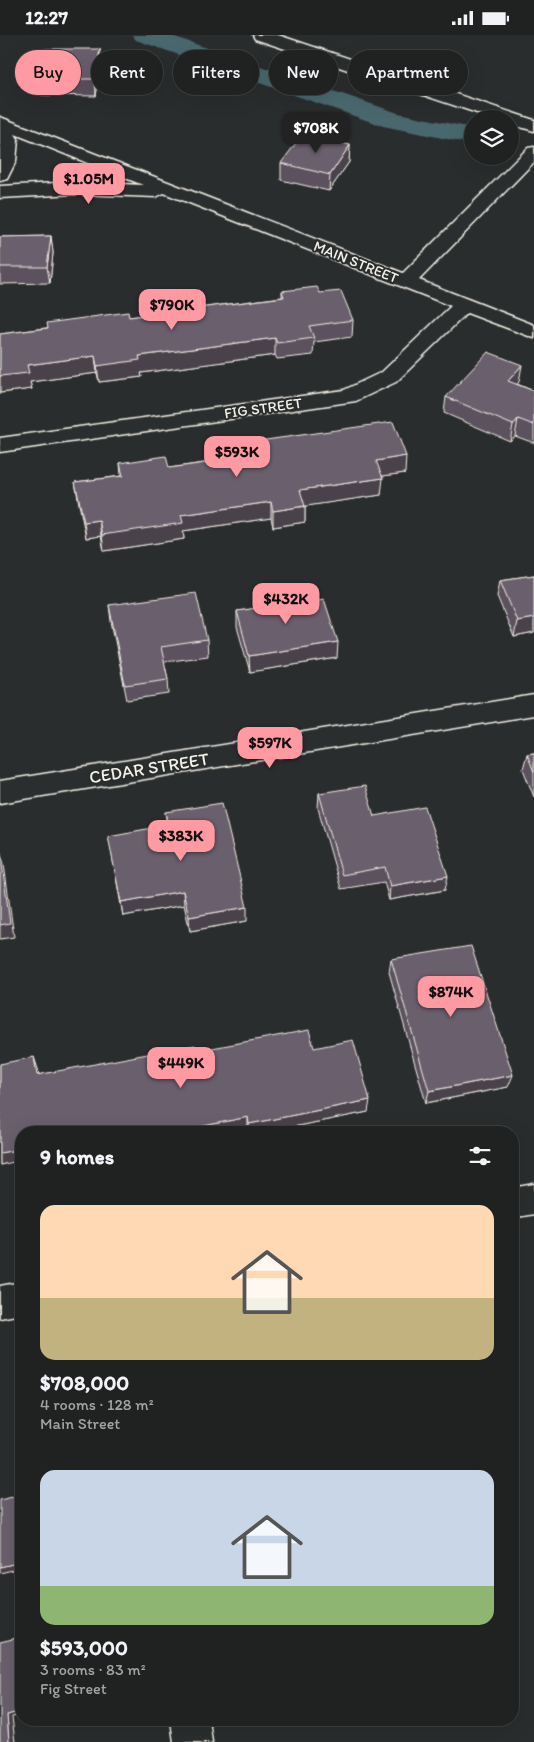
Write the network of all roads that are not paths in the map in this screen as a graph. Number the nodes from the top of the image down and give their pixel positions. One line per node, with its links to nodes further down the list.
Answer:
1 (261, 35): 3 (street)
2 (0, 122): 7 (street, MAIN STREET)
3 (534, 125)
4 (0, 127): 6 (street)
5 (534, 152): 9 (street)
6 (0, 175)
7 (178, 191): 8 (street); 9 (street, MAIN STREET)
8 (0, 192)
9 (406, 282): 10 (street, MAIN STREET)
10 (464, 305): 11 (street, MAIN STREET); 12 (street, FIG STREET)
11 (534, 332)
12 (0, 445)
13 (534, 705): 14 (street, CEDAR STREET)
14 (0, 792)
15 (534, 1199): 16 (street)
16 (519, 1202)
17 (15, 1299): 18 (street)
18 (0, 1303)
19 (191, 1726): 20 (street)
20 (193, 1742)

